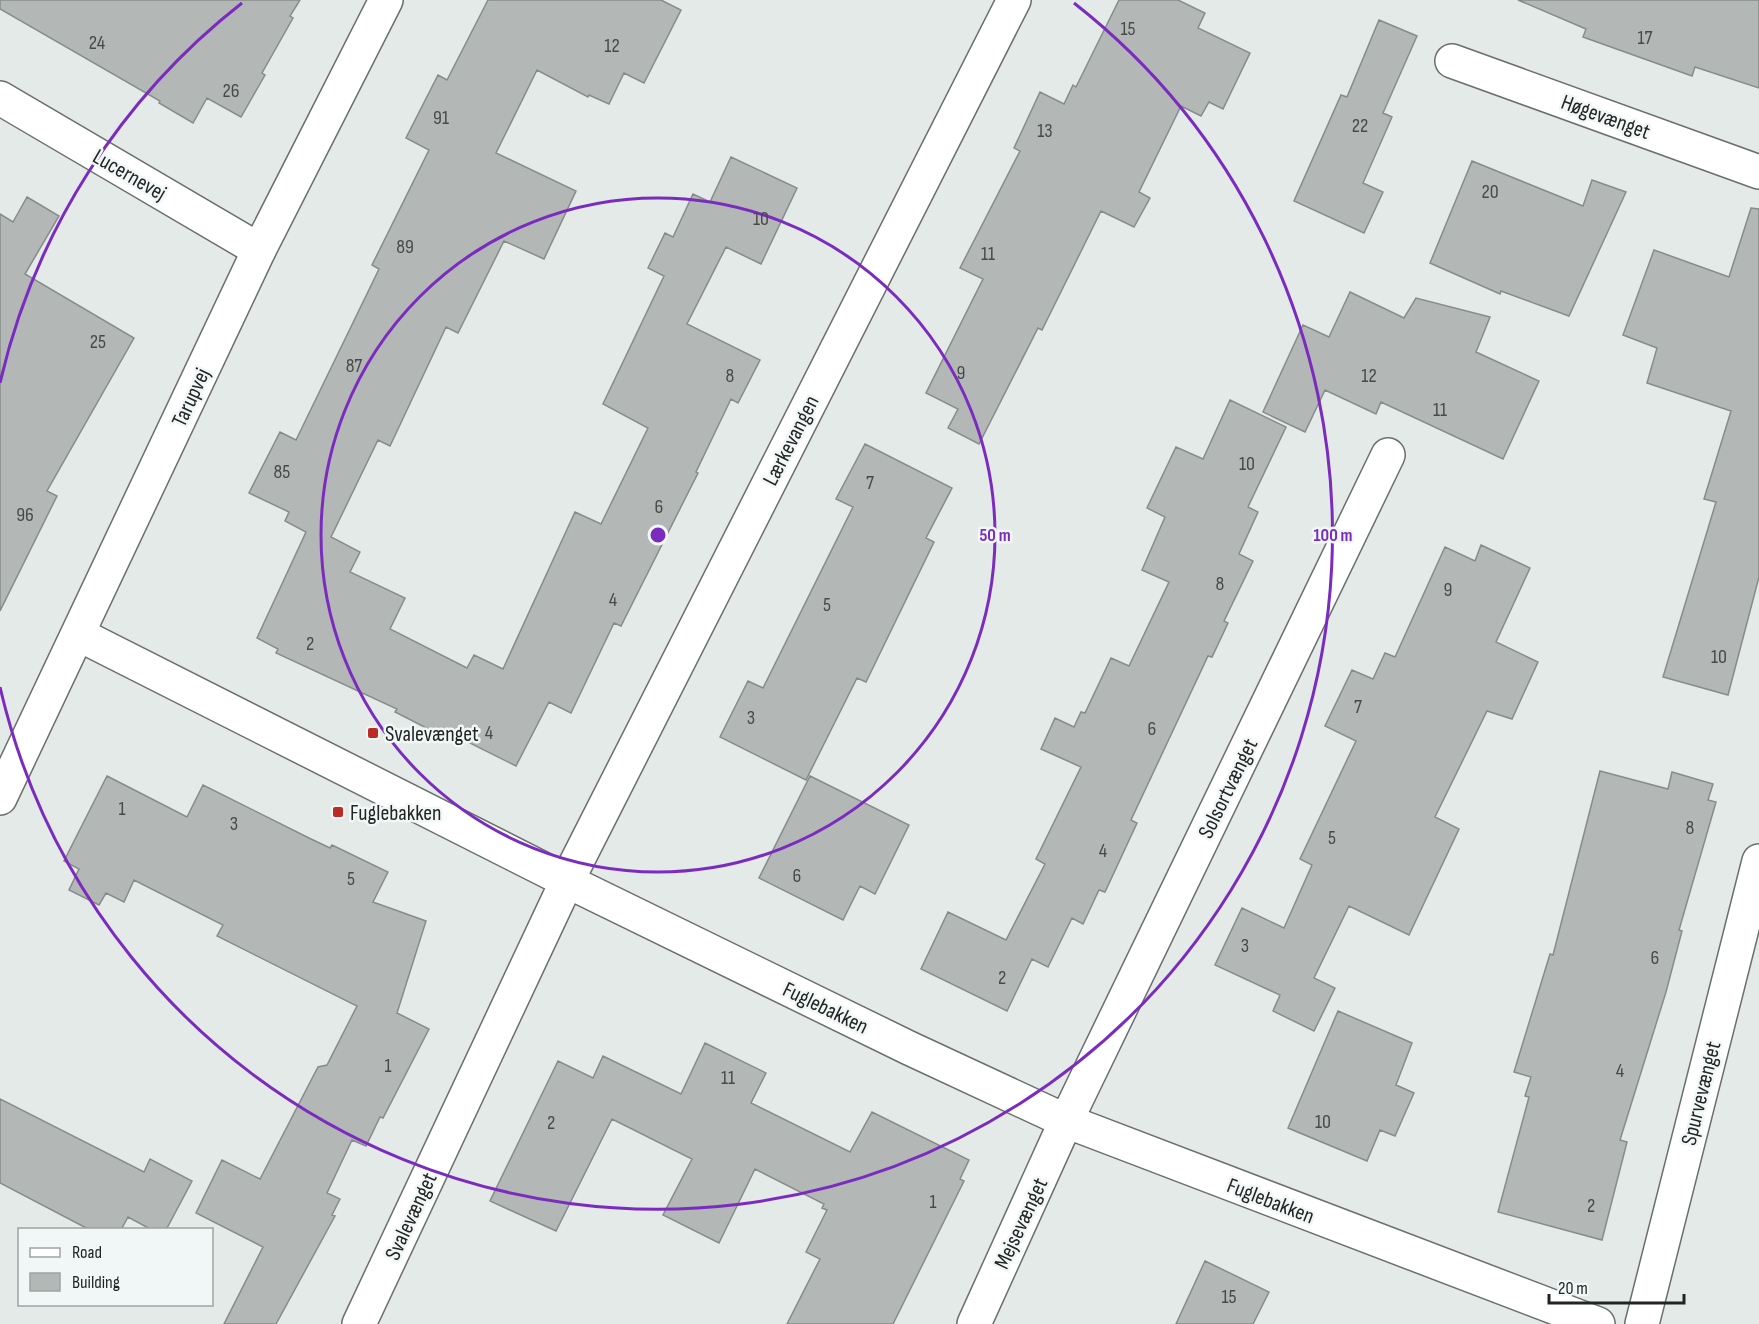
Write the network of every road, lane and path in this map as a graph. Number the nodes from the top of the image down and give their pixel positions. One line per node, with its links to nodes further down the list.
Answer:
1 (386, 0): 6 (street, Tarupvej)
2 (1014, 0): 11 (street, Lærkevangen)
3 (1452, 61): 5 (street, Høgevænget)
4 (0, 98): 6 (street, Lucernevej)
5 (1759, 172)
6 (259, 250): 8 (street, Tarupvej)
7 (1388, 455): 12 (street, Solsortvænget)
8 (78, 634): 9 (street, Tarupvej); 11 (street, Fuglebakken)
9 (0, 798)
10 (1759, 861): 16 (street, Spurvevænget)
11 (567, 881): 12 (street, Fuglebakken); 14 (street, Svalevænget)
12 (1066, 1121): 13 (street, Fuglebakken); 15 (street, Mejsevænget)
13 (1579, 1321)
14 (359, 1324)
15 (974, 1324)
16 (1642, 1324)

